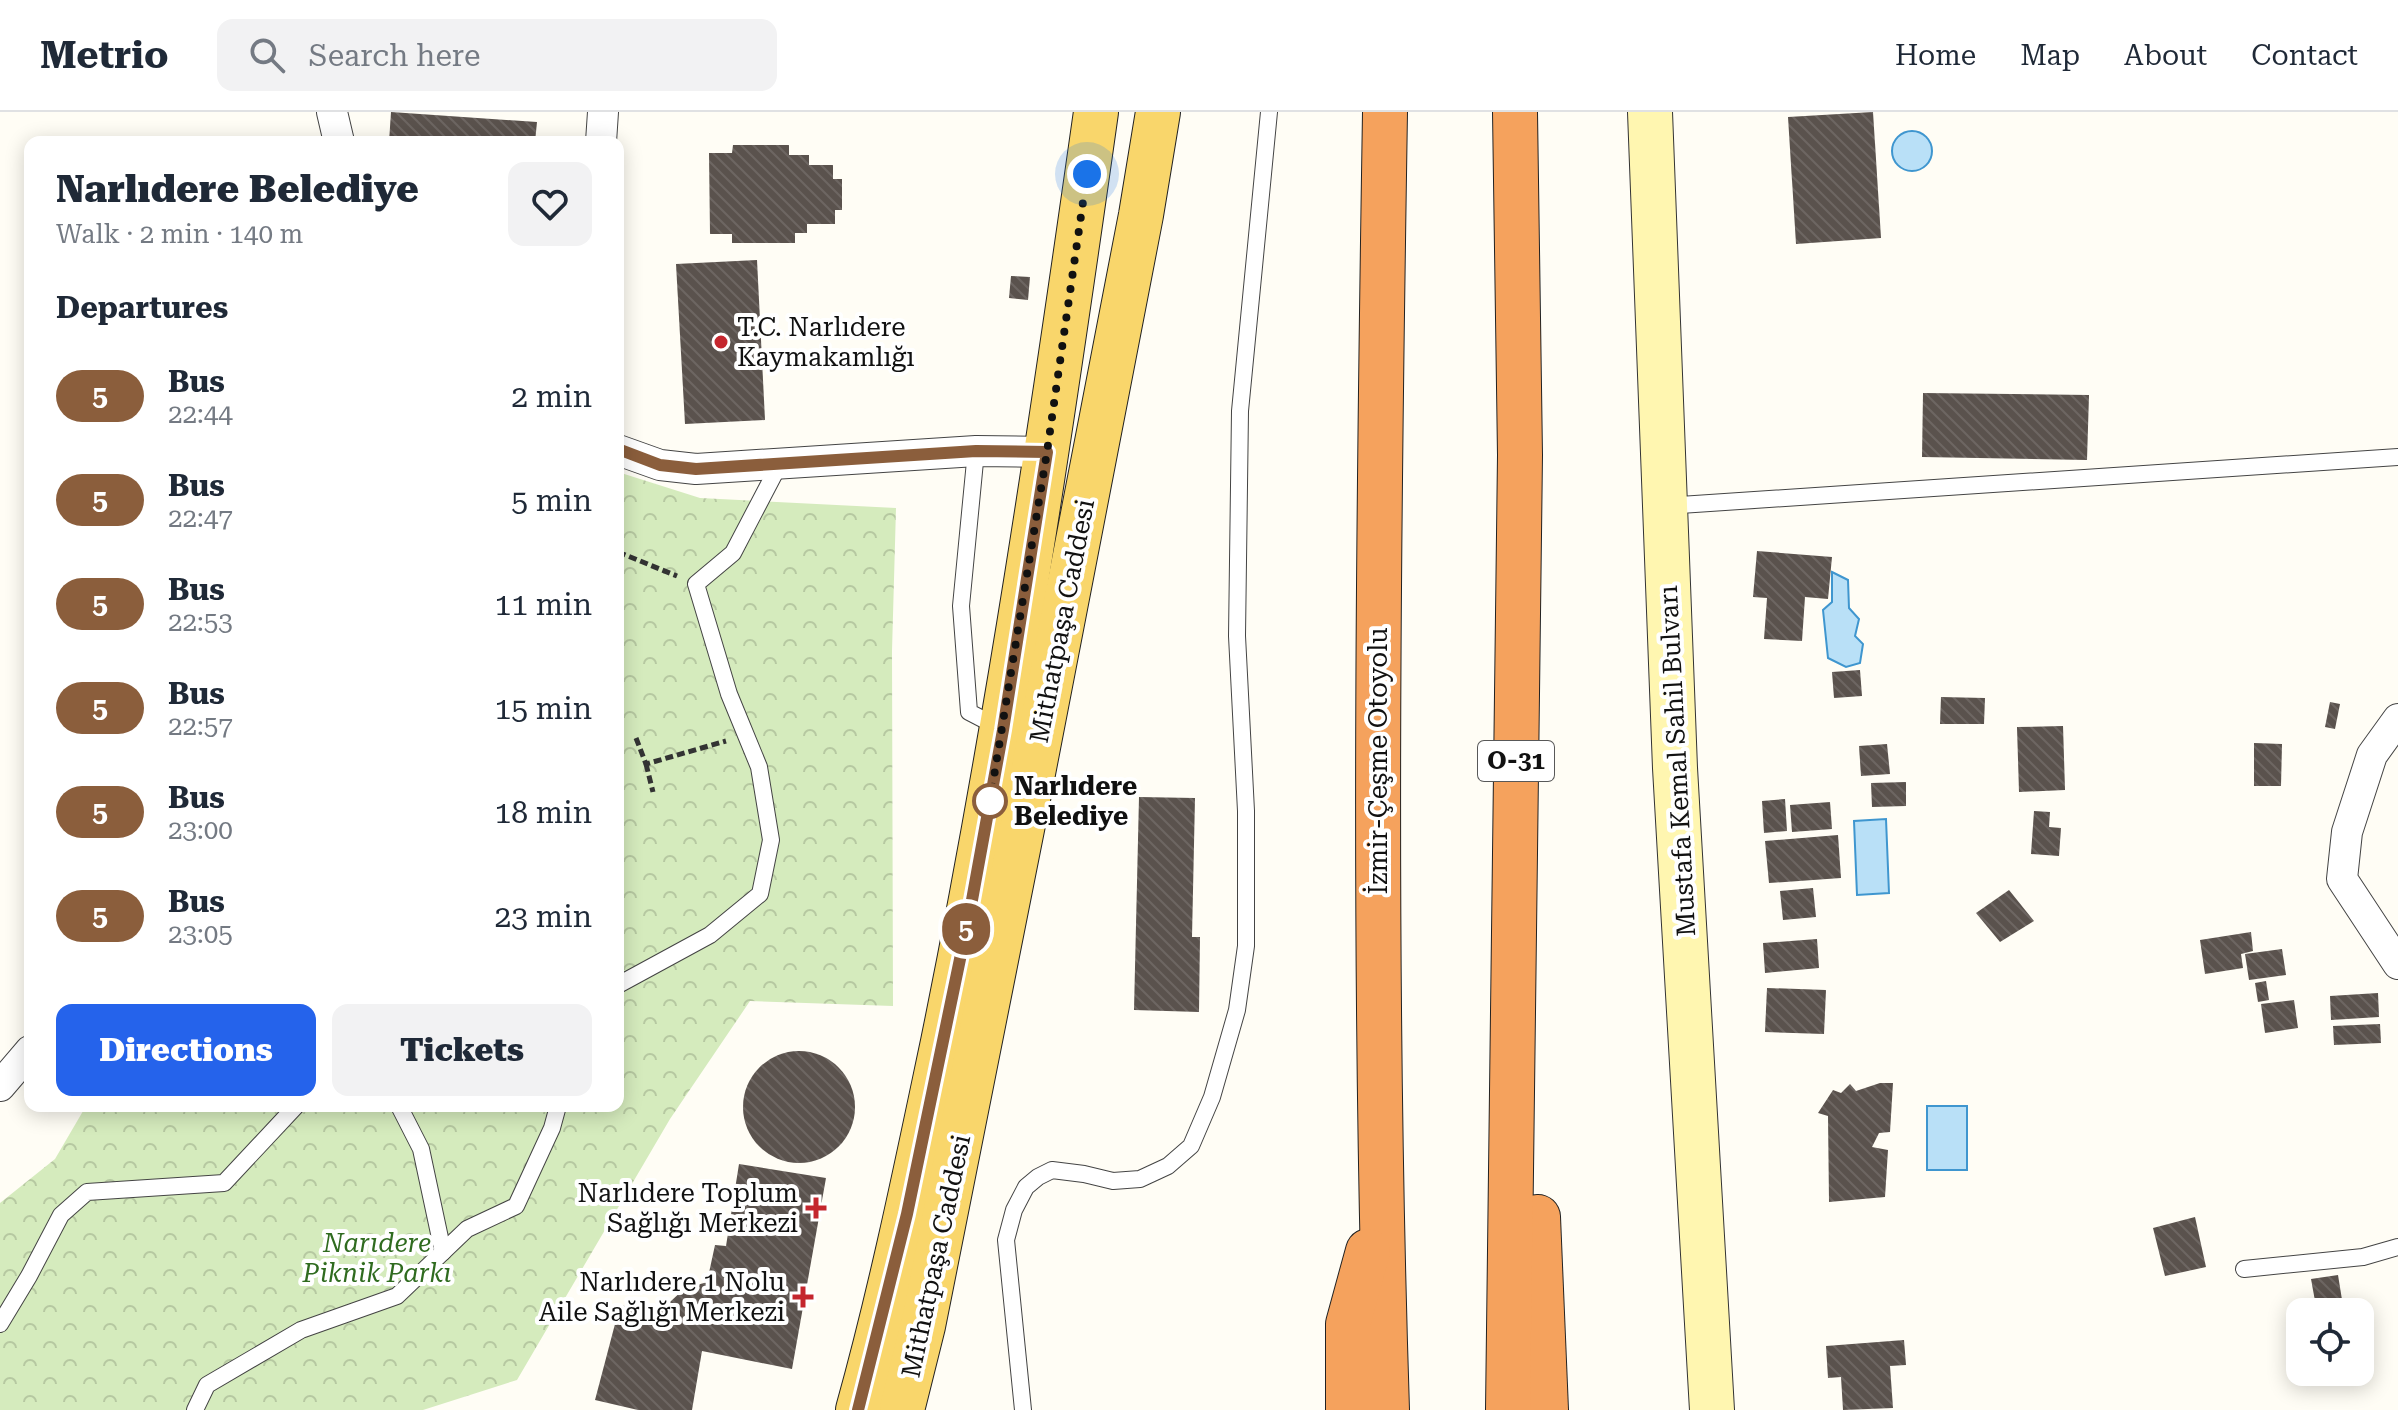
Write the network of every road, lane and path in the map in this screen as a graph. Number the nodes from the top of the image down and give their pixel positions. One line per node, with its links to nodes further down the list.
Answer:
1 (332, 112): 9 (street)
2 (603, 112): 10 (street)
3 (1096, 112): 13 (main road, Mithatpaşa Caddesi)
4 (1158, 112): 40 (main road, Mithatpaşa Caddesi)
5 (1269, 112): 41 (lane)
6 (1385, 112): 33 (highway, İzmir-Çeşme Otoyolu)
7 (1515, 112): 14 (highway, O-31)
8 (1650, 112): 17 (main road, Mustafa Kemal Sahil Bulvarı)
9 (338, 136)
10 (601, 136)
11 (976, 451): 13 (street); 16 (street); 21 (lane)
12 (624, 452): 16 (street)
13 (1047, 452): 21 (main road, Mithatpaşa Caddesi)
14 (1520, 455): 44 (highway, O-31); 45 (highway)
15 (2398, 457): 17 (lane)
16 (779, 465): 19 (lane)
17 (1665, 506): 46 (main road, Mustafa Kemal Sahil Bulvarı)
18 (624, 554): 19 (path)
19 (696, 584): 22 (lane)
20 (2398, 719): 26 (street)
21 (1003, 730): 39 (main road, Mithatpaşa Caddesi)
22 (746, 736): 24 (path); 27 (lane)
23 (636, 738): 24 (path)
24 (646, 764): 25 (path)
25 (653, 792)
26 (2398, 964)
27 (624, 982)
28 (24, 1058): 29 (street)
29 (0, 1086)
30 (290, 1112): 37 (lane)
31 (402, 1112): 35 (lane)
32 (556, 1112): 35 (lane)
33 (1380, 1206): 42 (highway); 43 (highway, İzmir-Çeşme Otoyolu)
34 (2398, 1247): 36 (lane)
35 (443, 1252): 38 (lane)
36 (2244, 1269)
37 (0, 1324)
38 (195, 1410)
39 (858, 1410)
40 (902, 1410)
41 (1023, 1410)
42 (1348, 1410)
43 (1387, 1410)
44 (1508, 1410)
45 (1546, 1410)
46 (1712, 1410)

